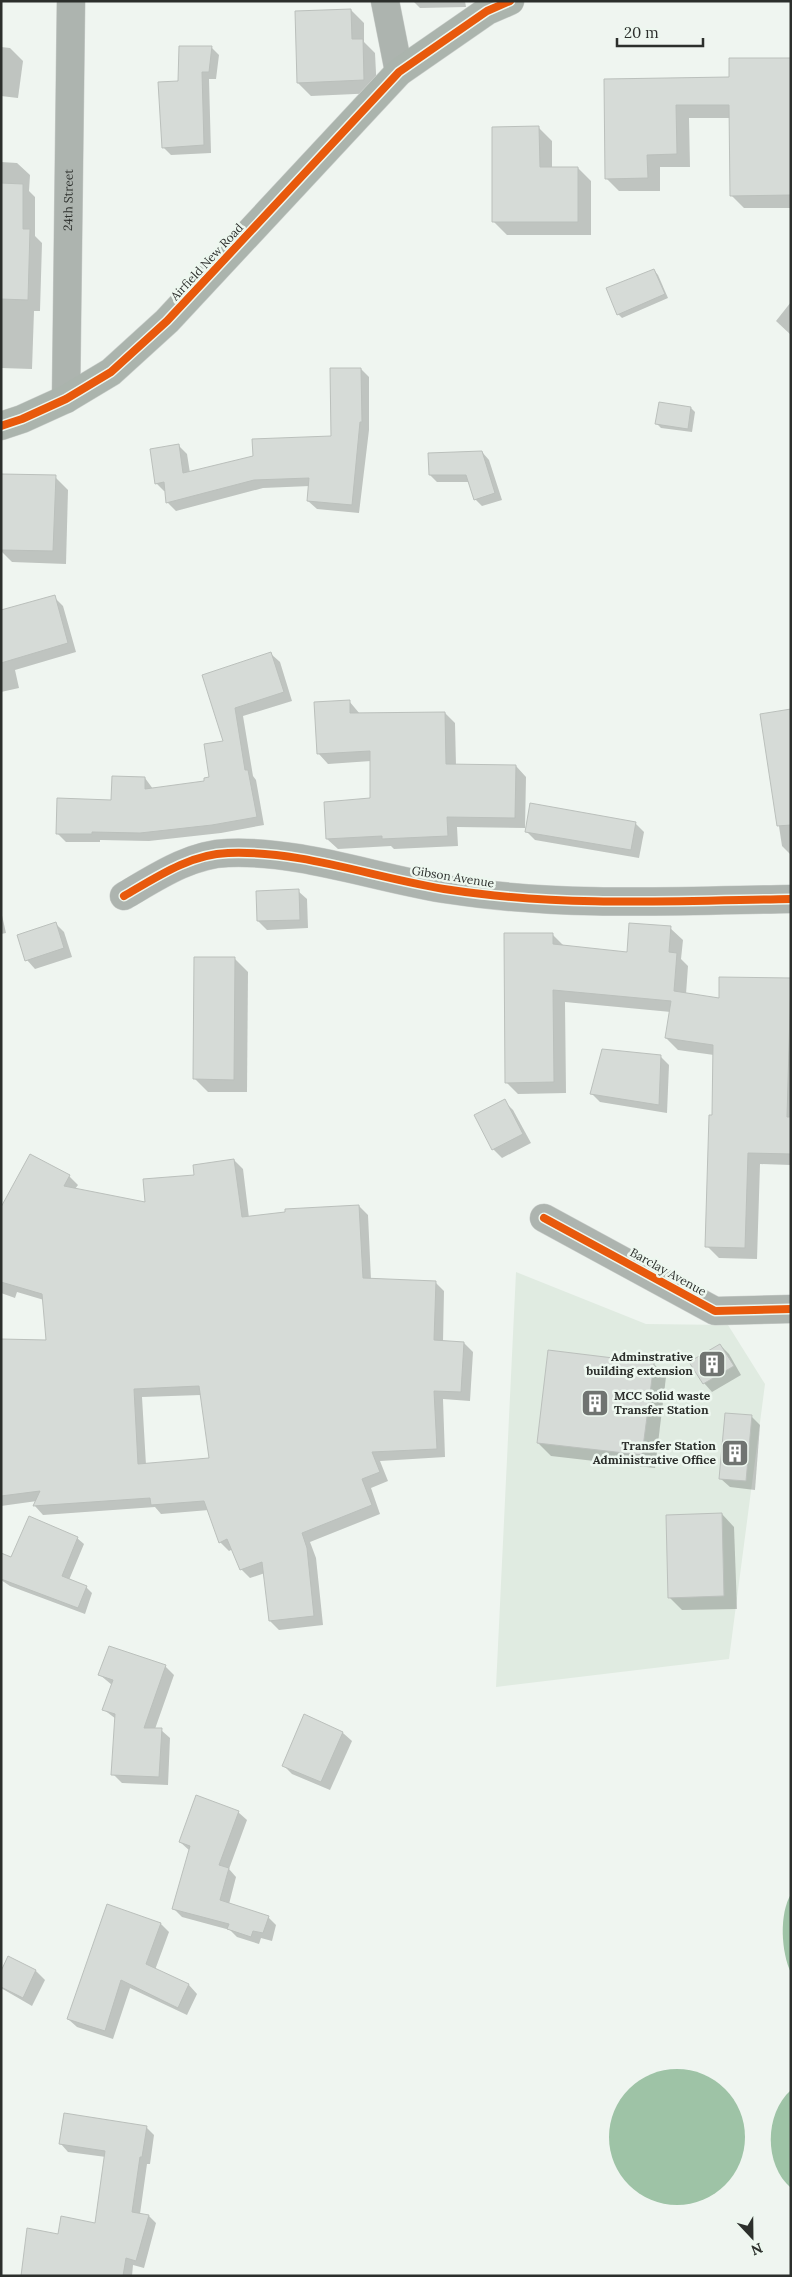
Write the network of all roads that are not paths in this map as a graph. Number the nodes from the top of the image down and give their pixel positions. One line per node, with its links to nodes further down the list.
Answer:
1 (71, 1): 5 (street, 24th Street)
2 (385, 1): 4 (street)
3 (510, 1): 4 (street, Airfield New Road)
4 (398, 72): 5 (street, Airfield New Road)
5 (66, 399): 6 (street, Airfield New Road)
6 (1, 426)
7 (124, 896): 8 (street, Gibson Avenue)
8 (791, 899)
9 (544, 1218): 10 (street, Barclay Avenue)
10 (791, 1309)

